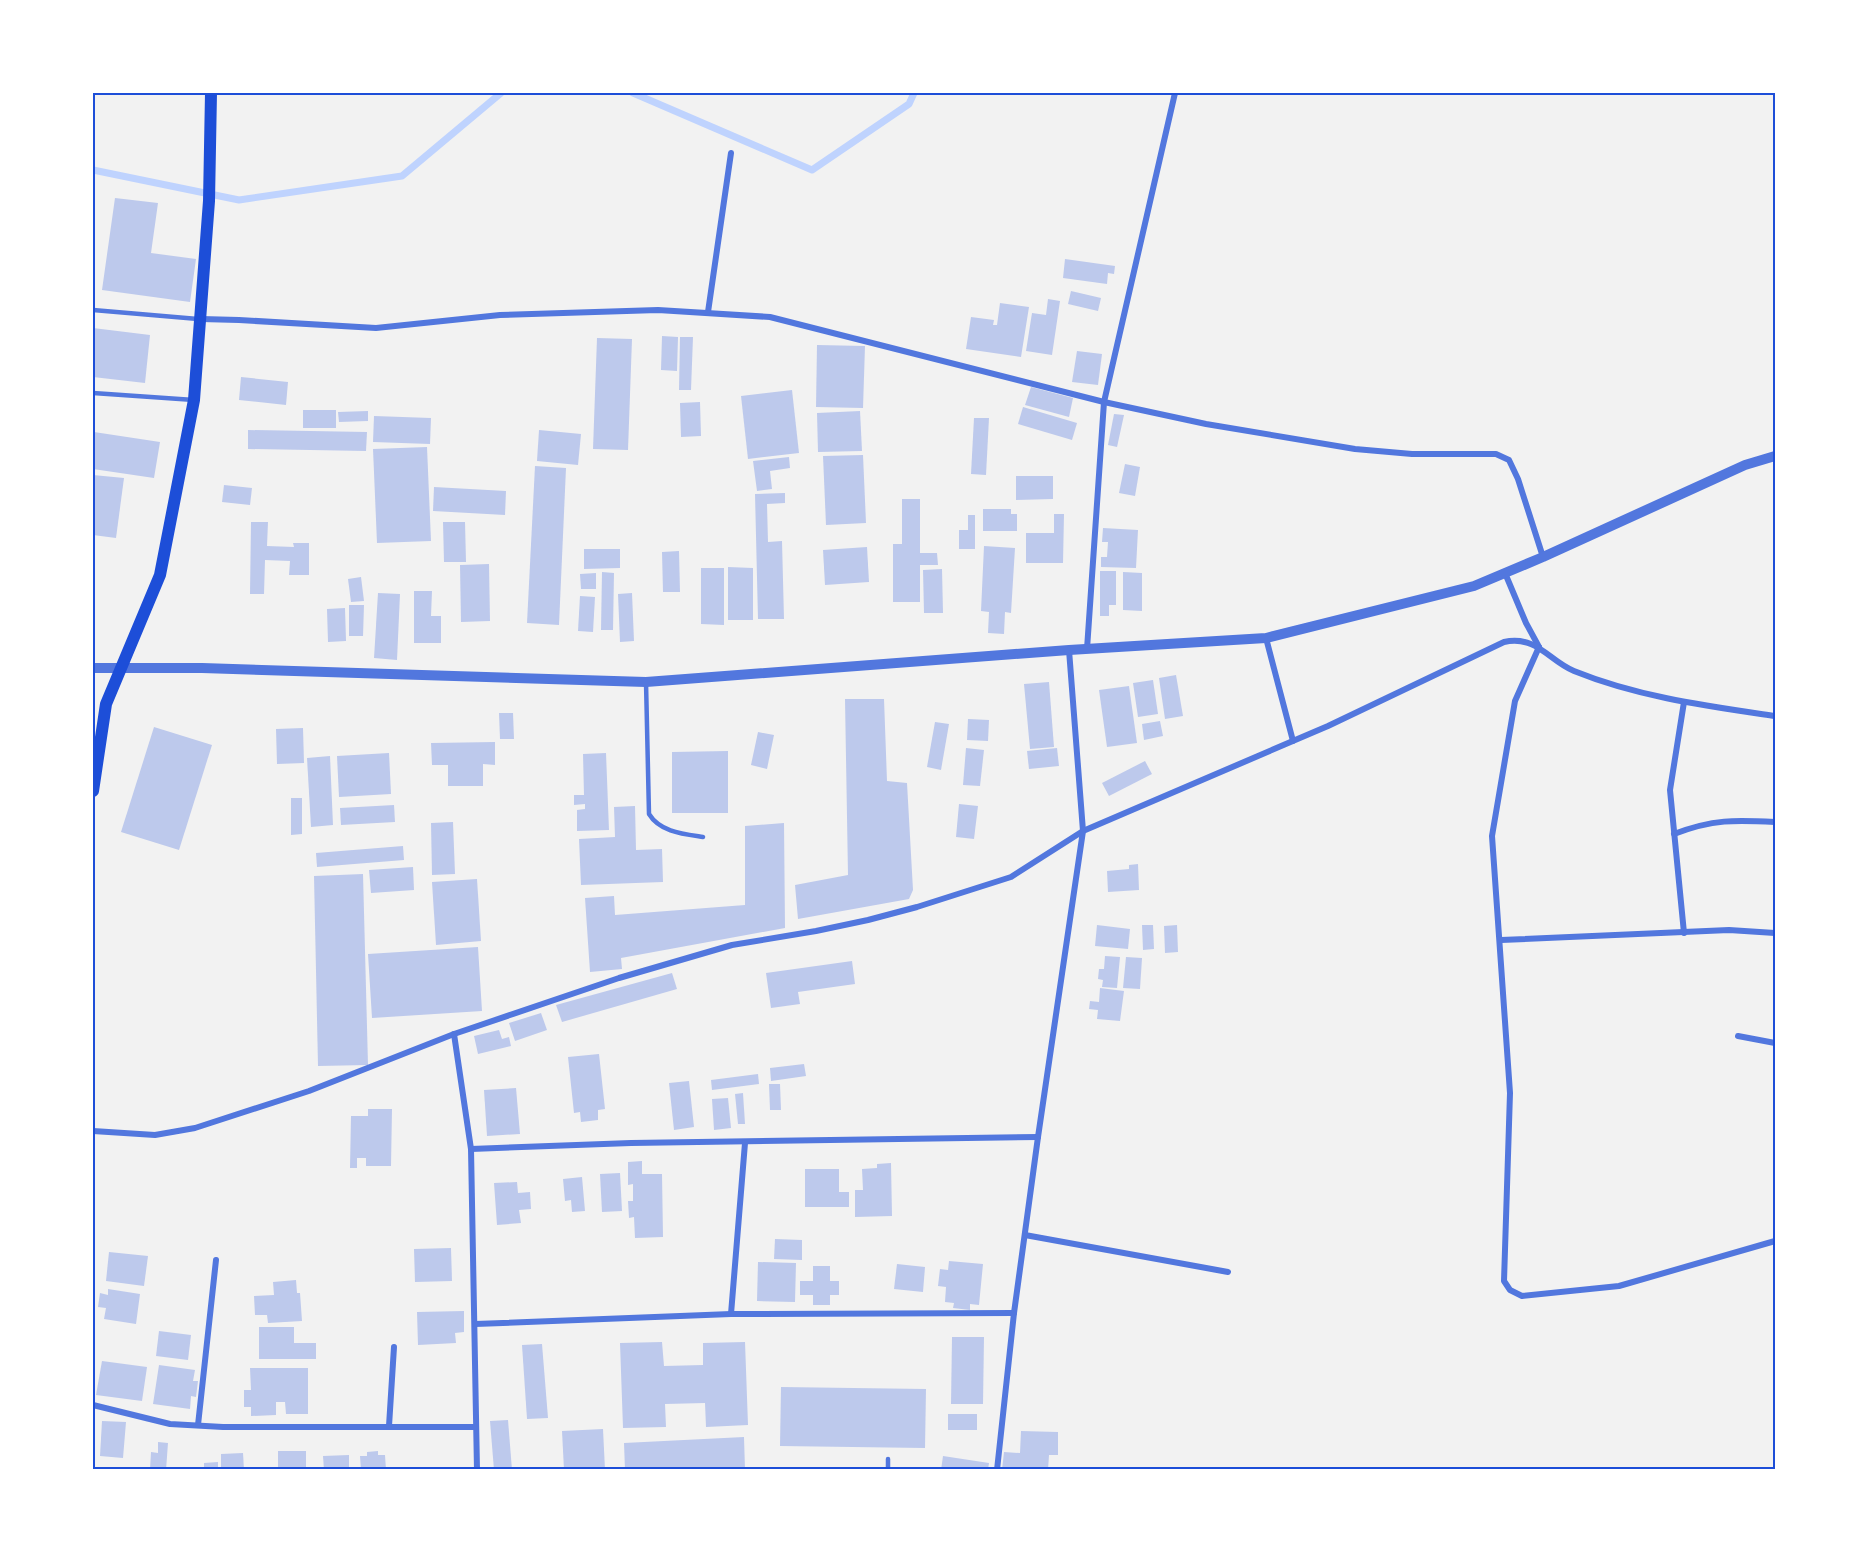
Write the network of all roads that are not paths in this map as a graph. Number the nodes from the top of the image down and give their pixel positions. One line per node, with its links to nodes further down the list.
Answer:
1 (211, 93): 6 (main road)
2 (1175, 93): 9 (street)
3 (731, 153): 5 (street)
4 (93, 309): 6 (lane)
5 (708, 312): 6 (street); 9 (street)
6 (201, 319): 8 (main road)
7 (93, 393): 8 (lane)
8 (194, 399): 18 (main road)
9 (1104, 402): 11 (street); 15 (street)
10 (1775, 456): 11 (street)
11 (1543, 557): 12 (street)
12 (1504, 573): 13 (street); 14 (street)
13 (1266, 638): 15 (street); 22 (street)
14 (1539, 647): 20 (street); 22 (street); 30 (street)
15 (1087, 649): 16 (street)
16 (1069, 650): 19 (street); 25 (street)
17 (93, 668): 18 (street)
18 (121, 669): 19 (street); 23 (main road)
19 (646, 682): 27 (lane)
20 (1684, 702): 21 (street); 26 (street)
21 (1775, 716)
22 (1293, 741): 25 (street)
23 (93, 791)
24 (1775, 822): 26 (street)
25 (1083, 831): 31 (street); 35 (street)
26 (1674, 834): 28 (street)
27 (703, 837)
28 (1684, 933): 29 (street); 30 (street)
29 (1775, 933)
30 (1501, 940): 39 (street)
31 (454, 1034): 34 (street); 37 (street)
32 (1738, 1036): 33 (street)
33 (1775, 1043)
34 (93, 1131)
35 (1038, 1137): 36 (street); 38 (street)
36 (745, 1143): 37 (street); 43 (street)
37 (471, 1149): 44 (street)
38 (1025, 1235): 41 (street); 42 (street)
39 (1775, 1241)
40 (216, 1260): 47 (street)
41 (1228, 1272)
42 (1014, 1312): 43 (street); 53 (street)
43 (730, 1314): 44 (street)
44 (475, 1324): 49 (street)
45 (394, 1347): 48 (street)
46 (93, 1405): 47 (street)
47 (198, 1425): 48 (street)
48 (389, 1426): 49 (street)
49 (476, 1427): 51 (street)
50 (888, 1458): 52 (lane)
51 (477, 1470)
52 (888, 1470)
53 (997, 1470)

